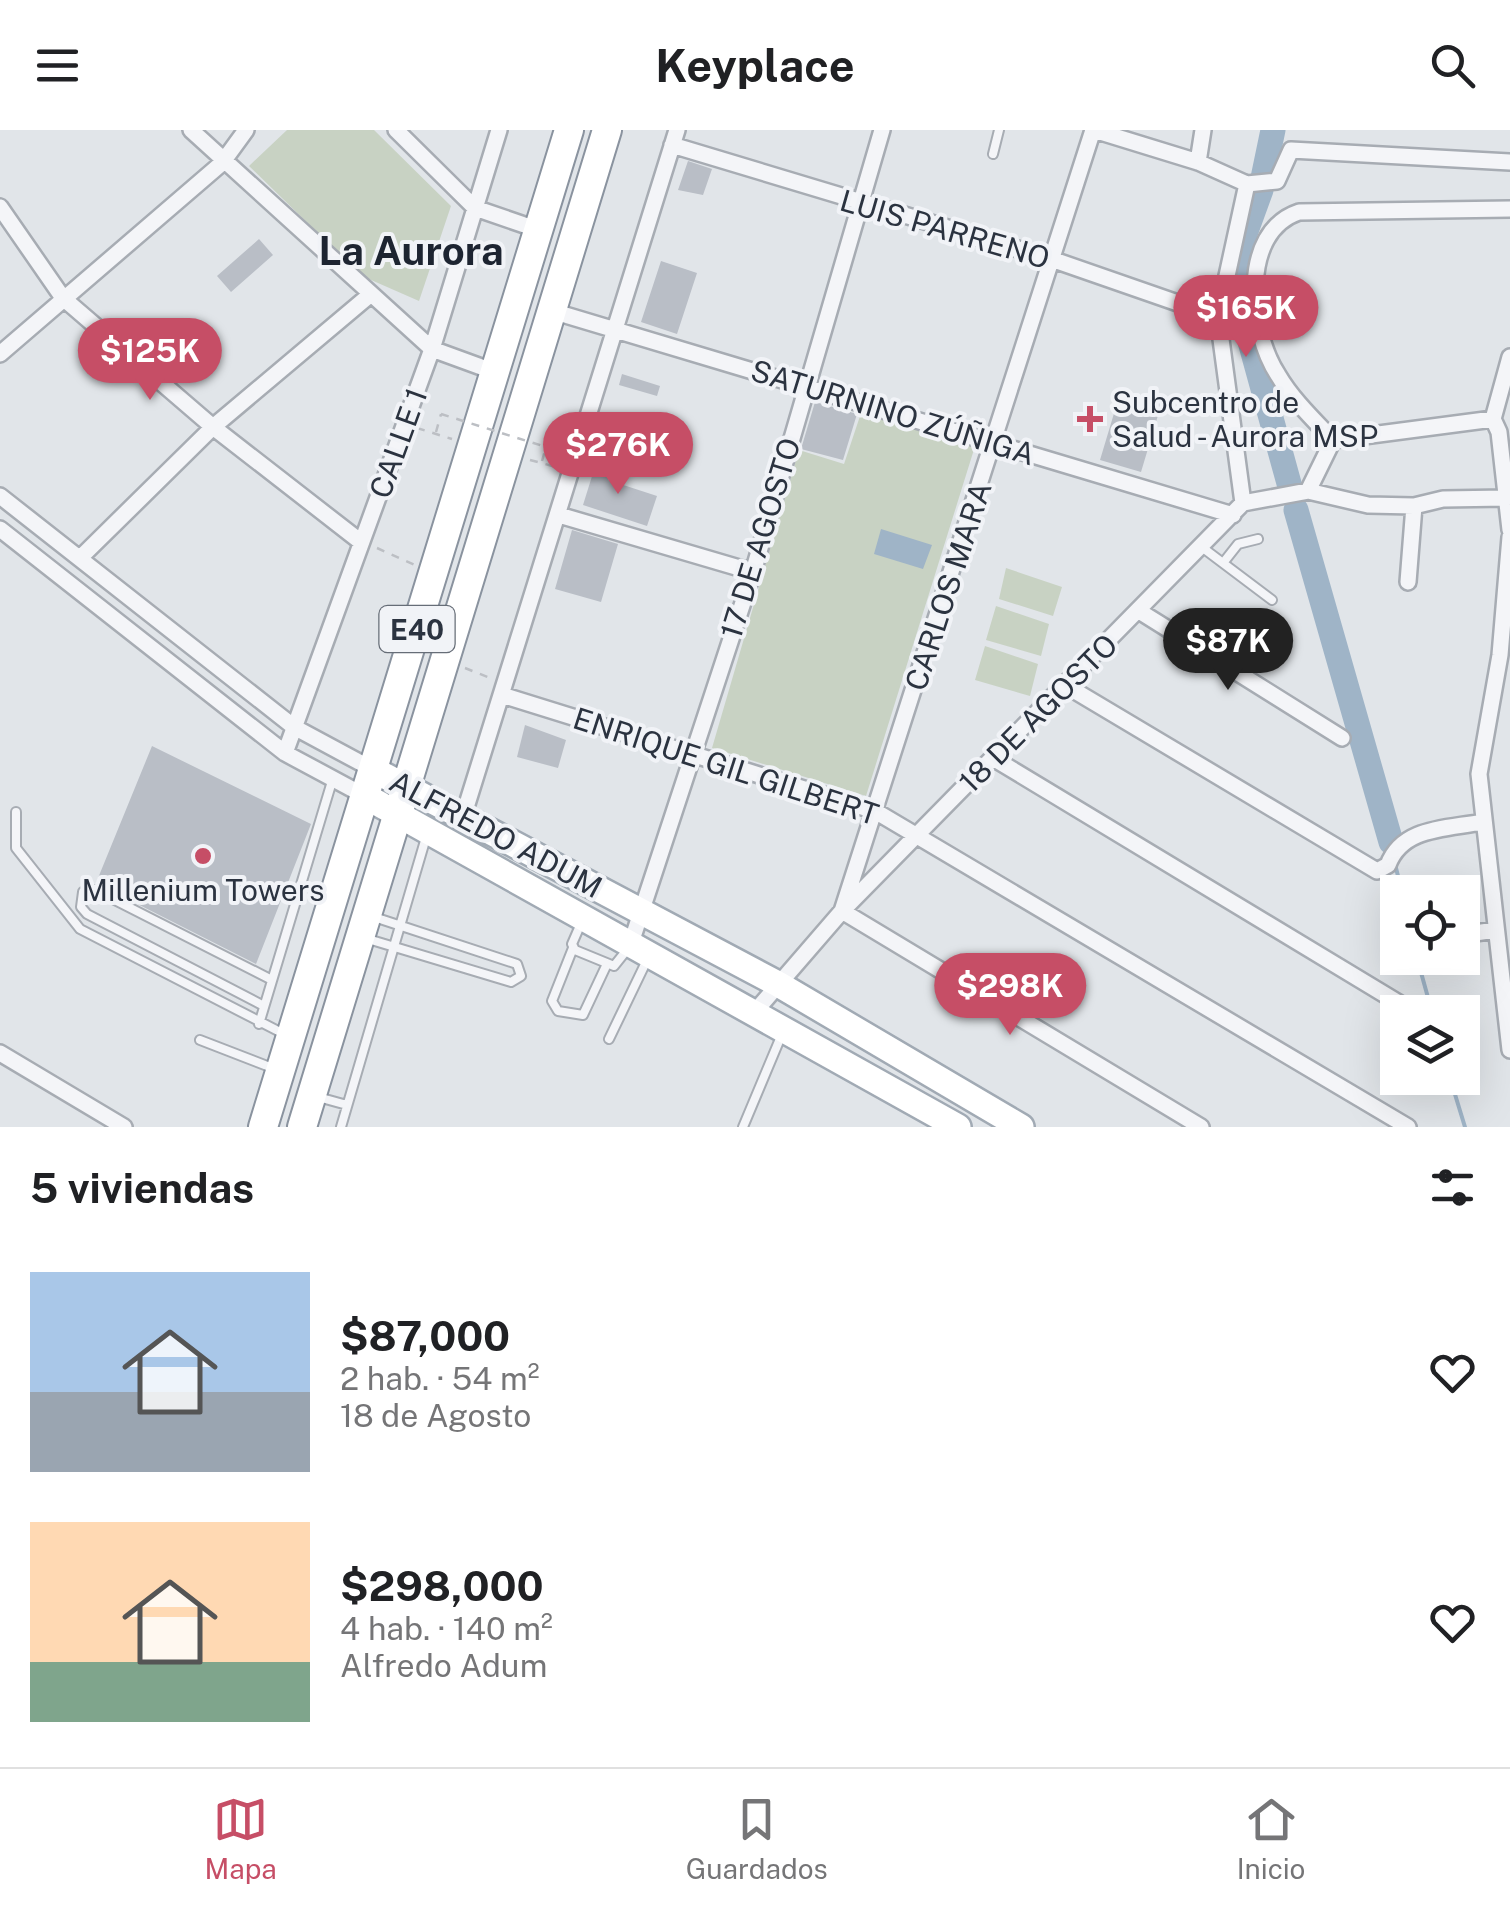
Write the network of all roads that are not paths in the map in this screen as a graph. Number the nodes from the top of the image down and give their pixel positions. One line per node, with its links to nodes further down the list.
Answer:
1 (192, 130): 13 (street)
2 (246, 130): 13 (street)
3 (396, 130): 19 (street)
4 (499, 130): 19 (street, CALLE 1)
5 (882, 130): 17 (street, 17 DE AGOSTO)
6 (999, 130): 12 (lane)
7 (1093, 130): 14 (street); 23 (street, CARLOS MARA)
8 (1203, 130): 14 (street)
9 (567, 138): 11 (highway); 21 (highway, E40)
10 (674, 138): 17 (street, LUIS PARRENO); 29 (street)
11 (604, 142): 22 (highway, E40)
12 (993, 154)
13 (222, 162): 24 (street); 25 (street)
14 (1198, 162): 16 (street)
15 (1510, 162): 16 (street)
16 (1248, 184): 27 (street)
17 (860, 205): 23 (street, LUIS PARRENO); 35 (street, 17 DE AGOSTO)
18 (0, 207): 25 (street)
19 (474, 208): 21 (street); 31 (street, CALLE 1)
20 (1510, 209): 39 (street)
21 (542, 221): 22 (highway); 28 (highway, E40)
22 (577, 226): 26 (highway, E40)
23 (1051, 259): 27 (street, LUIS PARRENO); 40 (street, CARLOS MARA)
24 (372, 294): 31 (street); 38 (street)
25 (62, 298): 32 (street); 38 (street)
26 (552, 311): 29 (street, SATURNINO ZÚÑIGA); 30 (highway, E40)
27 (1218, 317): 45 (street)
28 (509, 326): 30 (highway); 34 (highway, E40)
29 (616, 329): 35 (street, SATURNINO ZÚÑIGA); 46 (street)
30 (543, 341): 36 (highway, E40)
31 (432, 349): 34 (street); 50 (street, CALLE 1)
32 (0, 354)
33 (1510, 357): 37 (street)
34 (492, 382): 36 (highway); 68 (highway, E40)
35 (804, 384): 40 (street, SATURNINO ZÚÑIGA); 54 (street, 17 DE AGOSTO)
36 (526, 404): 69 (highway, E40)
37 (1494, 419): 39 (street); 43 (street)
38 (213, 427): 50 (street); 52 (street)
39 (1333, 440): 41 (street)
40 (994, 442): 45 (street, SATURNINO ZÚÑIGA); 70 (street, CARLOS MARA)
41 (1308, 491): 44 (street); 45 (street)
42 (0, 496): 52 (street, ALFREDO ADUM)
43 (1506, 498): 44 (street); 48 (street)
44 (1414, 506): 55 (street)
45 (1238, 509): 51 (street, 18 DE AGOSTO)
46 (559, 515): 54 (street); 61 (street)
47 (0, 529): 60 (street, ALFREDO ADUM)
48 (1510, 533): 73 (street)
49 (1258, 539): 53 (lane)
50 (362, 542): 62 (street, CALLE 1)
51 (1203, 548): 53 (lane); 57 (street, 18 DE AGOSTO)
52 (80, 558): 58 (street, ALFREDO ADUM)
53 (1222, 563): 56 (lane)
54 (753, 572): 65 (street, 17 DE AGOSTO)
55 (1408, 582)
56 (1272, 600)
57 (1139, 611): 59 (street, 18 DE AGOSTO); 63 (street)
58 (213, 665): 60 (street); 62 (street, ALFREDO ADUM)
59 (1065, 685): 66 (street, 18 DE AGOSTO); 73 (street)
60 (198, 687): 64 (street, ALFREDO ADUM)
61 (504, 690): 65 (street, ENRIQUE GIL GILBERT); 72 (street)
62 (294, 727): 64 (street, CALLE 1); 68 (street, ALFREDO ADUM)
63 (1342, 738)
64 (285, 753): 67 (street, ALFREDO ADUM)
65 (691, 753): 70 (street, ENRIQUE GIL GILBERT); 76 (street, 17 DE AGOSTO)
66 (994, 758): 75 (street, 18 DE AGOSTO); 89 (street)
67 (333, 778): 68 (street, ALFREDO ADUM); 87 (lane)
68 (369, 783): 69 (main road, ALFREDO ADUM); 94 (highway, E40)
69 (401, 799): 72 (main road, ALFREDO ADUM); 74 (main road, ALFREDO ADUM); 79 (highway, E40)
70 (875, 810): 75 (street, ENRIQUE GIL GILBERT); 77 (street, CARLOS MARA)
71 (16, 812): 92 (lane)
72 (463, 817): 76 (main road, ALFREDO ADUM)
73 (1482, 822): 81 (street)
74 (429, 829): 78 (main road, ALFREDO ADUM); 80 (lane)
75 (920, 834): 77 (street, 18 DE AGOSTO); 110 (street, ENRIQUE GIL GILBERT)
76 (642, 910): 85 (street, 17 DE AGOSTO); 88 (main road, ALFREDO ADUM)
77 (842, 911): 88 (street, CARLOS MARA); 109 (street)
78 (584, 917): 84 (lane); 85 (main road, ALFREDO ADUM)
79 (362, 925): 80 (lane); 83 (lane); 100 (highway, E40)
80 (404, 927): 83 (lane); 83 (lane)
81 (1494, 930): 82 (street); 97 (street)
82 (1480, 932)
83 (396, 948): 101 (lane)
84 (573, 948): 86 (lane); 86 (lane)
85 (641, 949): 86 (lane); 91 (main road, ALFREDO ADUM); 96 (lane)
86 (606, 966)
87 (272, 980): 90 (lane); 90 (lane)
88 (778, 984): 91 (street, CARLOS MARA); 108 (main road, ALFREDO ADUM)
89 (1386, 995)
90 (264, 1006): 92 (lane)
91 (754, 1014): 93 (main road, ALFREDO ADUM)
92 (259, 1024): 94 (lane)
93 (784, 1030): 106 (lane); 107 (main road, ALFREDO ADUM)
94 (289, 1036): 99 (highway, E40)
95 (200, 1040): 99 (lane)
96 (609, 1040)
97 (1510, 1050)
98 (0, 1054): 102 (street)
99 (279, 1070): 103 (highway, E40)
100 (312, 1096): 101 (lane); 104 (highway, E40)
101 (347, 1104): 105 (lane)
102 (124, 1127)
103 (263, 1127)
104 (302, 1127)
105 (341, 1127)
106 (744, 1127)
107 (958, 1127)
108 (1022, 1127)
109 (1201, 1127)
110 (1408, 1127)

